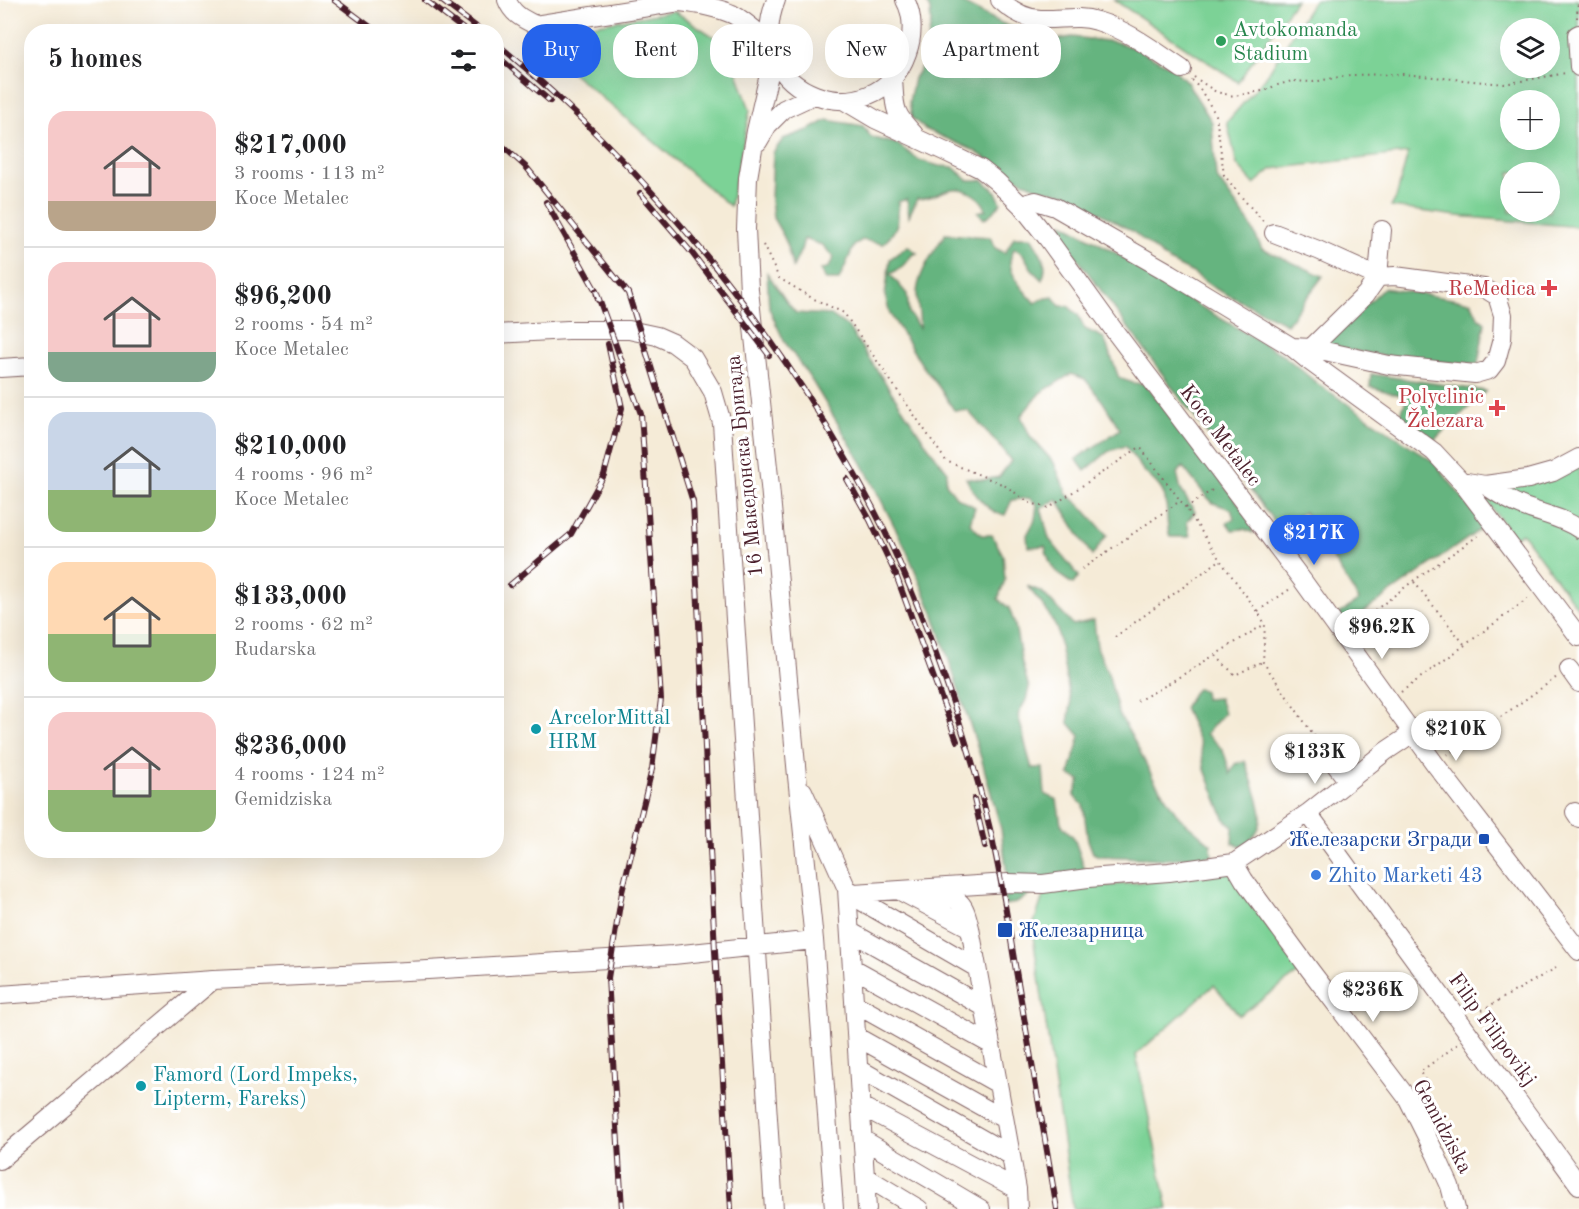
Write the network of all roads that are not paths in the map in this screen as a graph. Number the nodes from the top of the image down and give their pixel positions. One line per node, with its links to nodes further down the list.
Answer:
1 (776, 0): 7 (street, 16 Македонска Бригада)
2 (905, 0): 9 (street)
3 (1000, 0): 10 (street)
4 (686, 1): 5 (street); 6 (street)
5 (506, 2)
6 (747, 24)
7 (770, 24)
8 (1579, 34): 11 (street)
9 (909, 46)
10 (1182, 69)
11 (1574, 70)
12 (766, 78): 18 (street, 16 Македонска Бригада)
13 (789, 78): 15 (street)
14 (893, 78): 16 (street); 17 (street, Koce Metalec)
15 (814, 95): 16 (street); 18 (street, 16 Македонска Бригада)
16 (843, 100): 17 (street, Koce Metalec)
17 (921, 141): 19 (street, Koce Metalec)
18 (753, 152): 35 (street, 16 Македонска Бригада)
19 (1021, 205): 24 (street); 33 (street, Koce Metalec)
20 (1382, 230): 22 (street)
21 (1274, 233): 22 (street)
22 (1378, 277): 25 (street); 25 (street)
23 (504, 334): 45 (street)
24 (1292, 346): 25 (street); 29 (street)
25 (1311, 348)
26 (24, 366): 27 (street)
27 (0, 368)
28 (1579, 458): 30 (street)
29 (1461, 481): 30 (street); 32 (street)
30 (1485, 485): 31 (street)
31 (1579, 529)
32 (1579, 637)
33 (1413, 733): 36 (street); 46 (street, Koce Metalec)
34 (1328, 755): 36 (street)
35 (797, 776): 41 (street); 44 (street, 16 Македонска Бригада)
36 (1348, 781): 37 (street)
37 (1308, 813): 38 (street); 63 (street, Filip Filipovikj)
38 (1234, 863): 39 (street); 71 (street, Gemidziska)
39 (921, 888): 40 (street); 42 (street)
40 (899, 890): 41 (street); 42 (street)
41 (851, 891): 43 (street); 48 (street)
42 (970, 928): 48 (street)
43 (851, 932): 47 (street); 52 (street)
44 (814, 940): 45 (street); 66 (street, 16 Македонска Бригада)
45 (758, 947): 49 (street); 65 (street)
46 (1579, 951)
47 (853, 968): 51 (street); 54 (street)
48 (977, 968): 52 (street)
49 (213, 980): 50 (street); 61 (street)
50 (0, 995)
51 (855, 1004): 53 (street); 56 (street)
52 (984, 1007): 54 (street)
53 (857, 1037): 55 (street); 58 (street)
54 (990, 1044): 56 (street)
55 (859, 1069): 57 (street); 60 (street)
56 (998, 1083): 58 (street)
57 (861, 1106): 59 (street); 64 (street)
58 (1004, 1119): 60 (street)
59 (864, 1140): 62 (street); 69 (street)
60 (1011, 1155): 64 (street)
61 (0, 1160)
62 (866, 1177): 67 (street); 68 (street)
63 (1579, 1185)
64 (1017, 1189): 70 (street)
65 (774, 1209)
66 (834, 1209)
67 (868, 1209)
68 (919, 1209)
69 (981, 1209)
70 (1018, 1209)
71 (1456, 1209)

